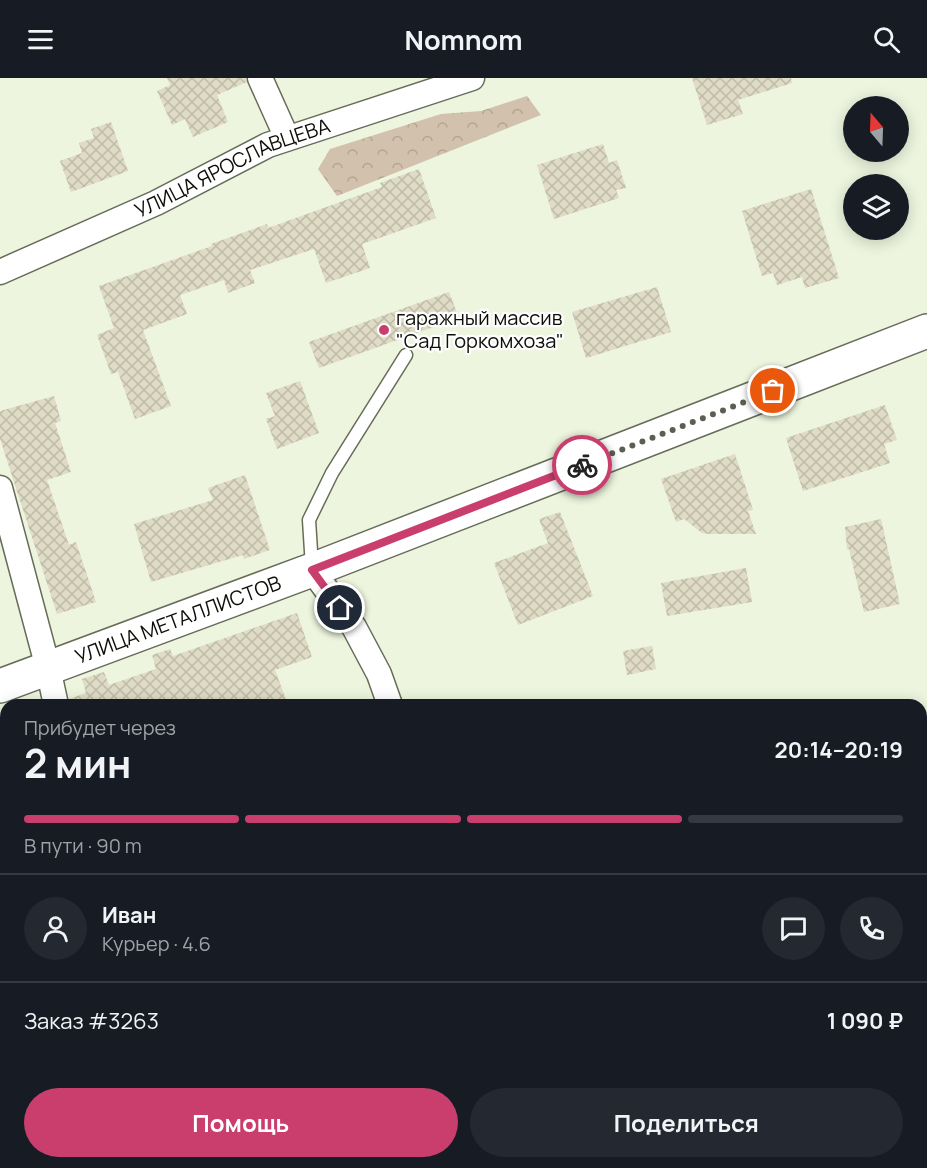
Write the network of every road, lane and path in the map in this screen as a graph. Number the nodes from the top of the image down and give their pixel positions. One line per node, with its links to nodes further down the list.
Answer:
1 (260, 78): 3 (street)
2 (472, 78): 3 (street, УЛИЦА ЯРОСЛАВЦЕВА)
3 (287, 138): 4 (street, УЛИЦА ЯРОСЛАВЦЕВА)
4 (0, 272)
5 (927, 331): 8 (street, УЛИЦА МЕТАЛЛИСТОВ)
6 (406, 355): 8 (lane)
7 (0, 488): 9 (street)
8 (312, 570): 9 (street, УЛИЦА МЕТАЛЛИСТОВ); 12 (street)
9 (48, 668): 10 (street, УЛИЦА МЕТАЛЛИСТОВ); 11 (street)
10 (0, 686)
11 (55, 699)
12 (388, 699)

